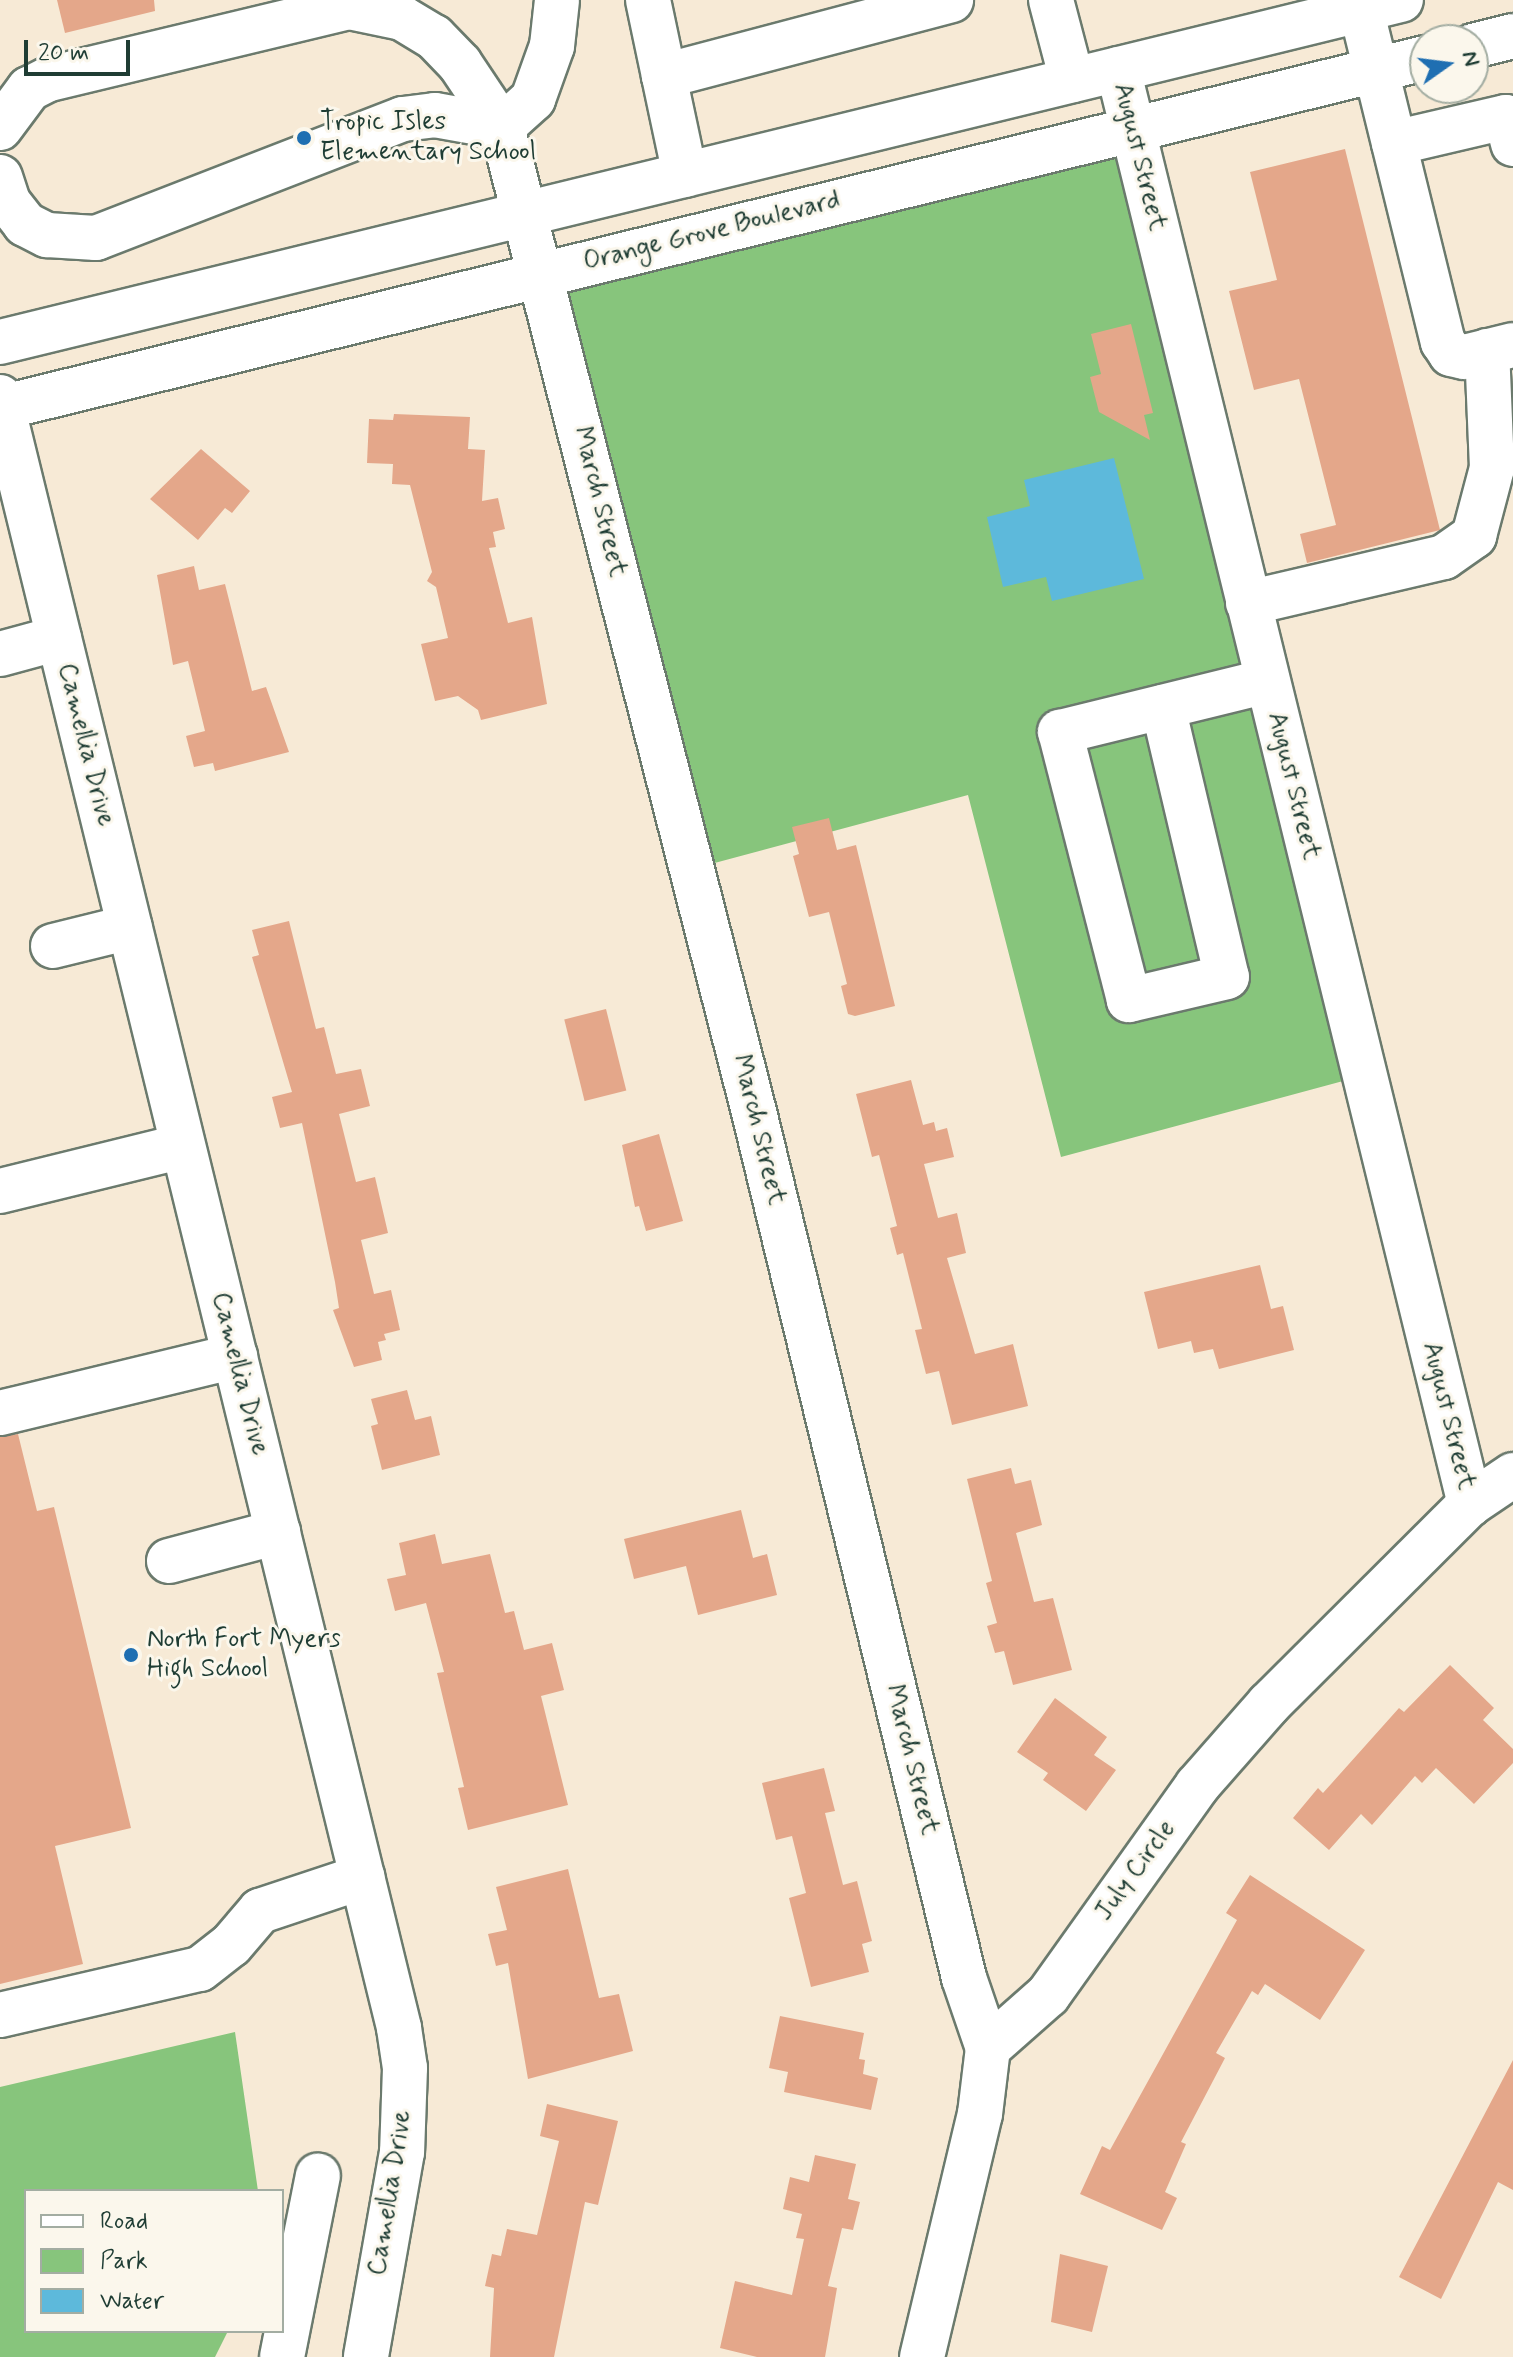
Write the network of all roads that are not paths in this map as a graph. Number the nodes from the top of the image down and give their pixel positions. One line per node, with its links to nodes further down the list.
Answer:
1 (525, 0): 9 (street)
2 (557, 0): 9 (street)
3 (648, 0): 13 (street)
4 (951, 0): 13 (street)
5 (1051, 0): 14 (street)
6 (1381, 5): 11 (street); 12 (street)
7 (1513, 36): 8 (street)
8 (1489, 42)
9 (552, 46): 15 (street)
10 (1409, 62): 12 (street, Orange Grove Boulevard)
11 (1118, 69): 14 (street); 17 (street, August Street)
12 (1376, 70): 17 (street, Orange Grove Boulevard); 18 (street)
13 (664, 76): 20 (street)
14 (1072, 80): 20 (street)
15 (502, 127): 16 (street, March Street); 21 (street); 22 (street, March Street)
16 (0, 128)
17 (1132, 130): 23 (street, Orange Grove Boulevard); 27 (street, August Street)
18 (1394, 143): 19 (street); 25 (street)
19 (1513, 144)
20 (685, 175): 22 (street)
21 (0, 177)
22 (526, 213): 23 (street, March Street); 24 (street)
23 (543, 274): 26 (street, Orange Grove Boulevard); 44 (street, March Street)
24 (0, 342)
25 (1500, 348): 27 (street)
26 (1, 404): 28 (street, Camellia Drive)
27 (1248, 603): 30 (street, August Street)
28 (59, 638): 29 (street); 32 (street, Camellia Drive)
29 (0, 654)
30 (1267, 681): 31 (street); 39 (street, August Street)
31 (1163, 707): 31 (street)
32 (130, 927): 33 (street); 34 (street, Camellia Drive)
33 (53, 946)
34 (183, 1146): 35 (street); 36 (street, Camellia Drive)
35 (0, 1191)
36 (235, 1356): 37 (street); 40 (street, Camellia Drive)
37 (0, 1413)
38 (1513, 1475): 39 (street, July Circle)
39 (1470, 1504): 44 (street, July Circle)
40 (278, 1532): 41 (street); 42 (street, Camellia Drive)
41 (169, 1561)
42 (362, 1877): 43 (street); 47 (street, Camellia Drive)
43 (0, 2015)
44 (988, 2048): 48 (street)
45 (318, 2176): 46 (street)
46 (282, 2357)
47 (366, 2357)
48 (922, 2357)

